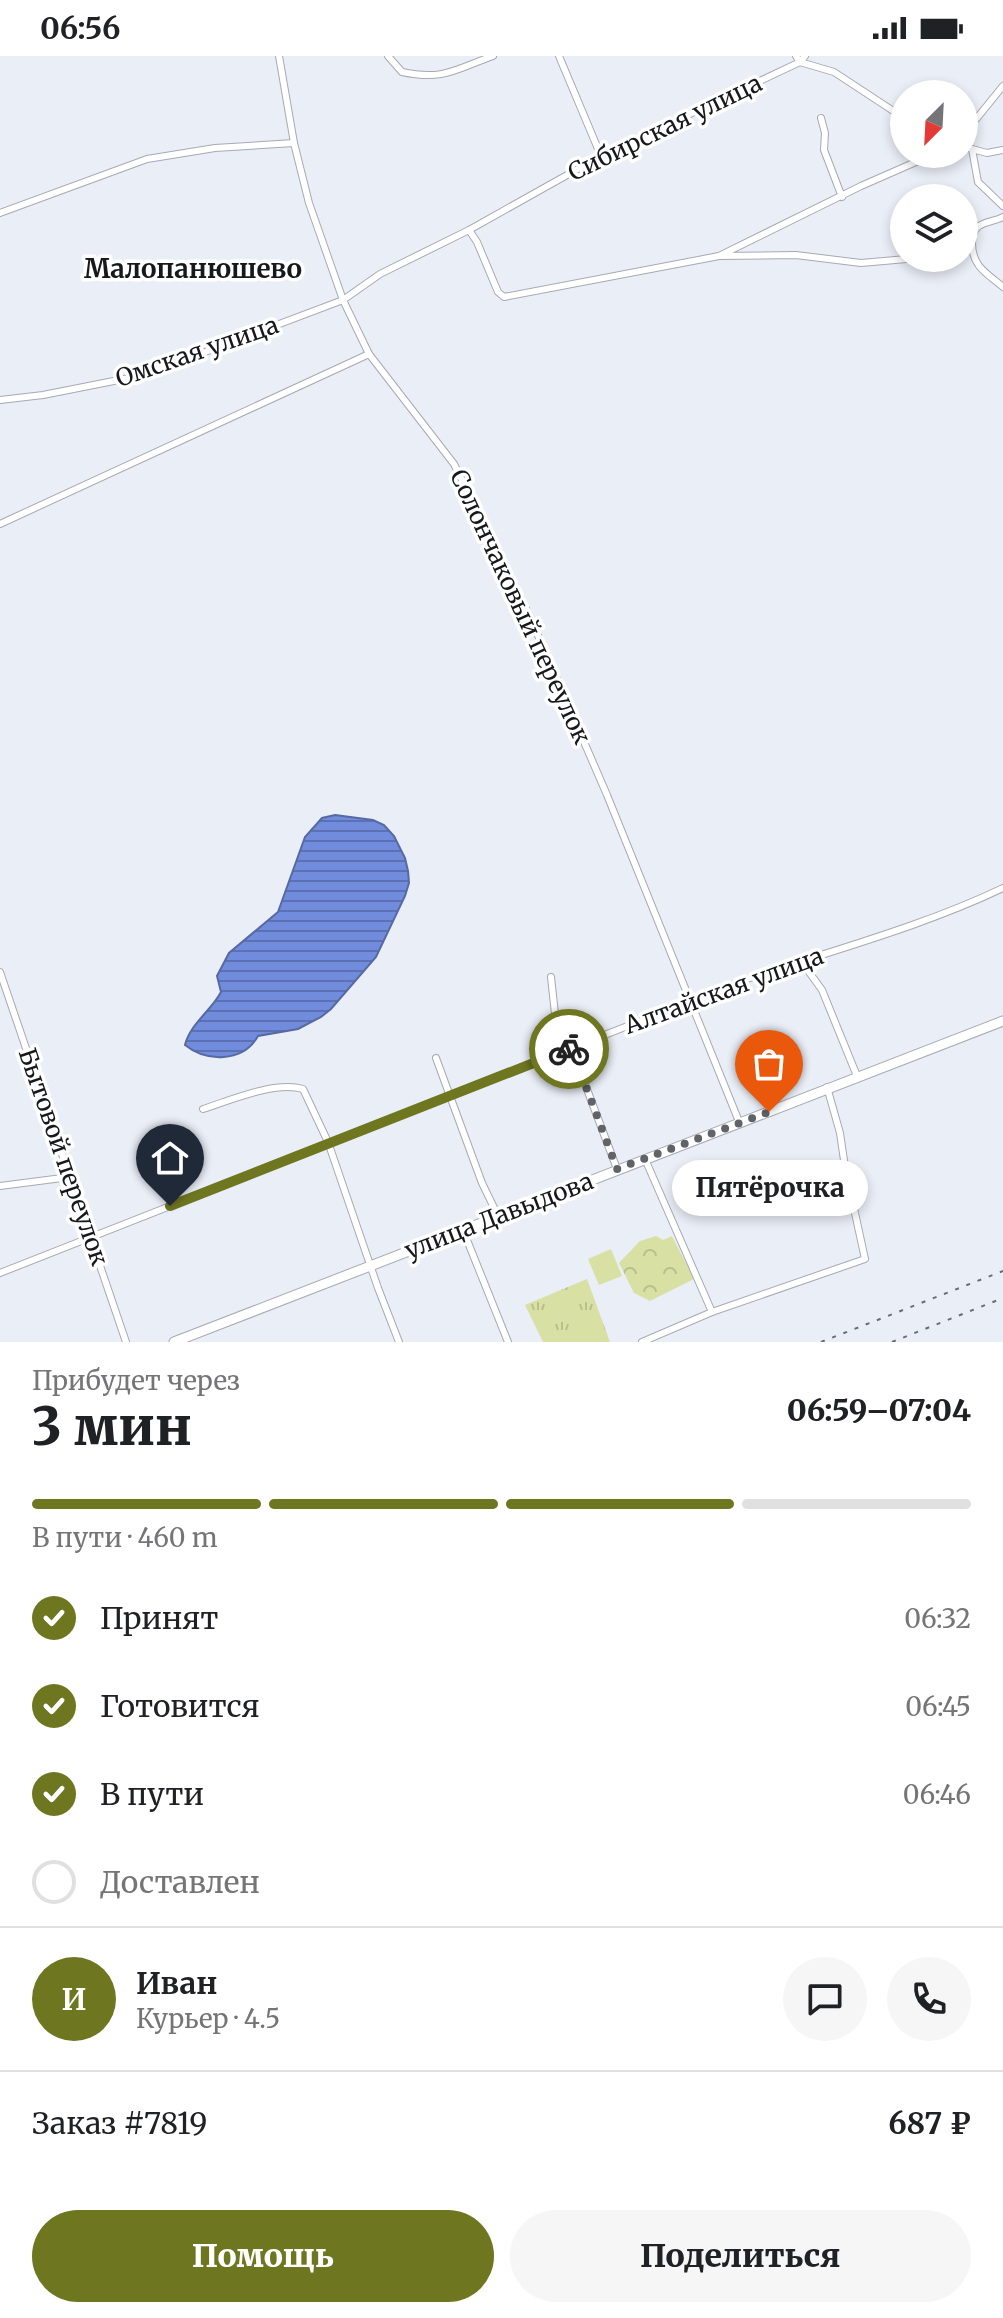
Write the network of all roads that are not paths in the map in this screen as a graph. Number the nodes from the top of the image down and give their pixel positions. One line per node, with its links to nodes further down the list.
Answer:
1 (279, 56): 10 (street, Солончаковый переулок)
2 (388, 56): 3 (street)
3 (493, 56)
4 (559, 56): 13 (street)
5 (800, 58): 7 (street, Сибирская улица); 13 (street, Сибирская улица)
6 (1003, 86): 8 (street)
7 (890, 109)
8 (978, 117)
9 (821, 118): 16 (street)
10 (294, 143): 18 (street); 26 (street, Солончаковый переулок)
11 (1003, 150): 12 (street)
12 (978, 151)
13 (601, 156): 21 (street, Сибирская улица)
14 (904, 168): 16 (street)
15 (974, 168): 17 (street)
16 (842, 197): 22 (street)
17 (1003, 206)
18 (0, 213)
19 (1003, 217): 20 (street)
20 (978, 228)
21 (469, 230): 22 (street); 26 (street, Сибирская улица)
22 (719, 256): 23 (street)
23 (890, 260)
24 (978, 266): 25 (street)
25 (1003, 287)
26 (343, 300): 27 (street, Солончаковый переулок); 28 (street, Омская улица)
27 (369, 354): 29 (street); 34 (street, Солончаковый переулок)
28 (0, 400)
29 (0, 524)
30 (1003, 888): 31 (street, Алтайская улица)
31 (801, 961): 34 (street, Алтайская улица); 38 (street)
32 (0, 972): 46 (street, Бытовой переулок)
33 (551, 977): 36 (street)
34 (691, 1002): 36 (street, Алтайская улица); 42 (street, Солончаковый переулок)
35 (1003, 1021): 38 (main road, улица Давыдова)
36 (568, 1048): 40 (street, Алтайская улица); 45 (street)
37 (436, 1058): 40 (street)
38 (857, 1076): 39 (main road, улица Давыдова)
39 (827, 1087): 42 (main road, улица Давыдова); 53 (street)
40 (450, 1095): 43 (street, Алтайская улица); 48 (street)
41 (203, 1109): 43 (street)
42 (740, 1124): 44 (main road, улица Давыдова)
43 (328, 1142): 50 (street, Алтайская улица); 51 (street)
44 (645, 1159): 45 (main road, улица Давыдова); 53 (street)
45 (617, 1169): 48 (main road, улица Давыдова)
46 (70, 1177): 47 (street); 50 (street, Бытовой переулок)
47 (0, 1186)
48 (498, 1216): 49 (main road, улица Давыдова)
49 (463, 1230): 51 (main road, улица Давыдова); 57 (street)
50 (90, 1239): 52 (street, Алтайская улица); 54 (street, Бытовой переулок)
51 (370, 1266): 55 (main road, улица Давыдова); 56 (street)
52 (0, 1273)
53 (712, 1312): 58 (street)
54 (126, 1342)
55 (174, 1342)
56 (399, 1342)
57 (508, 1342)
58 (642, 1342)

